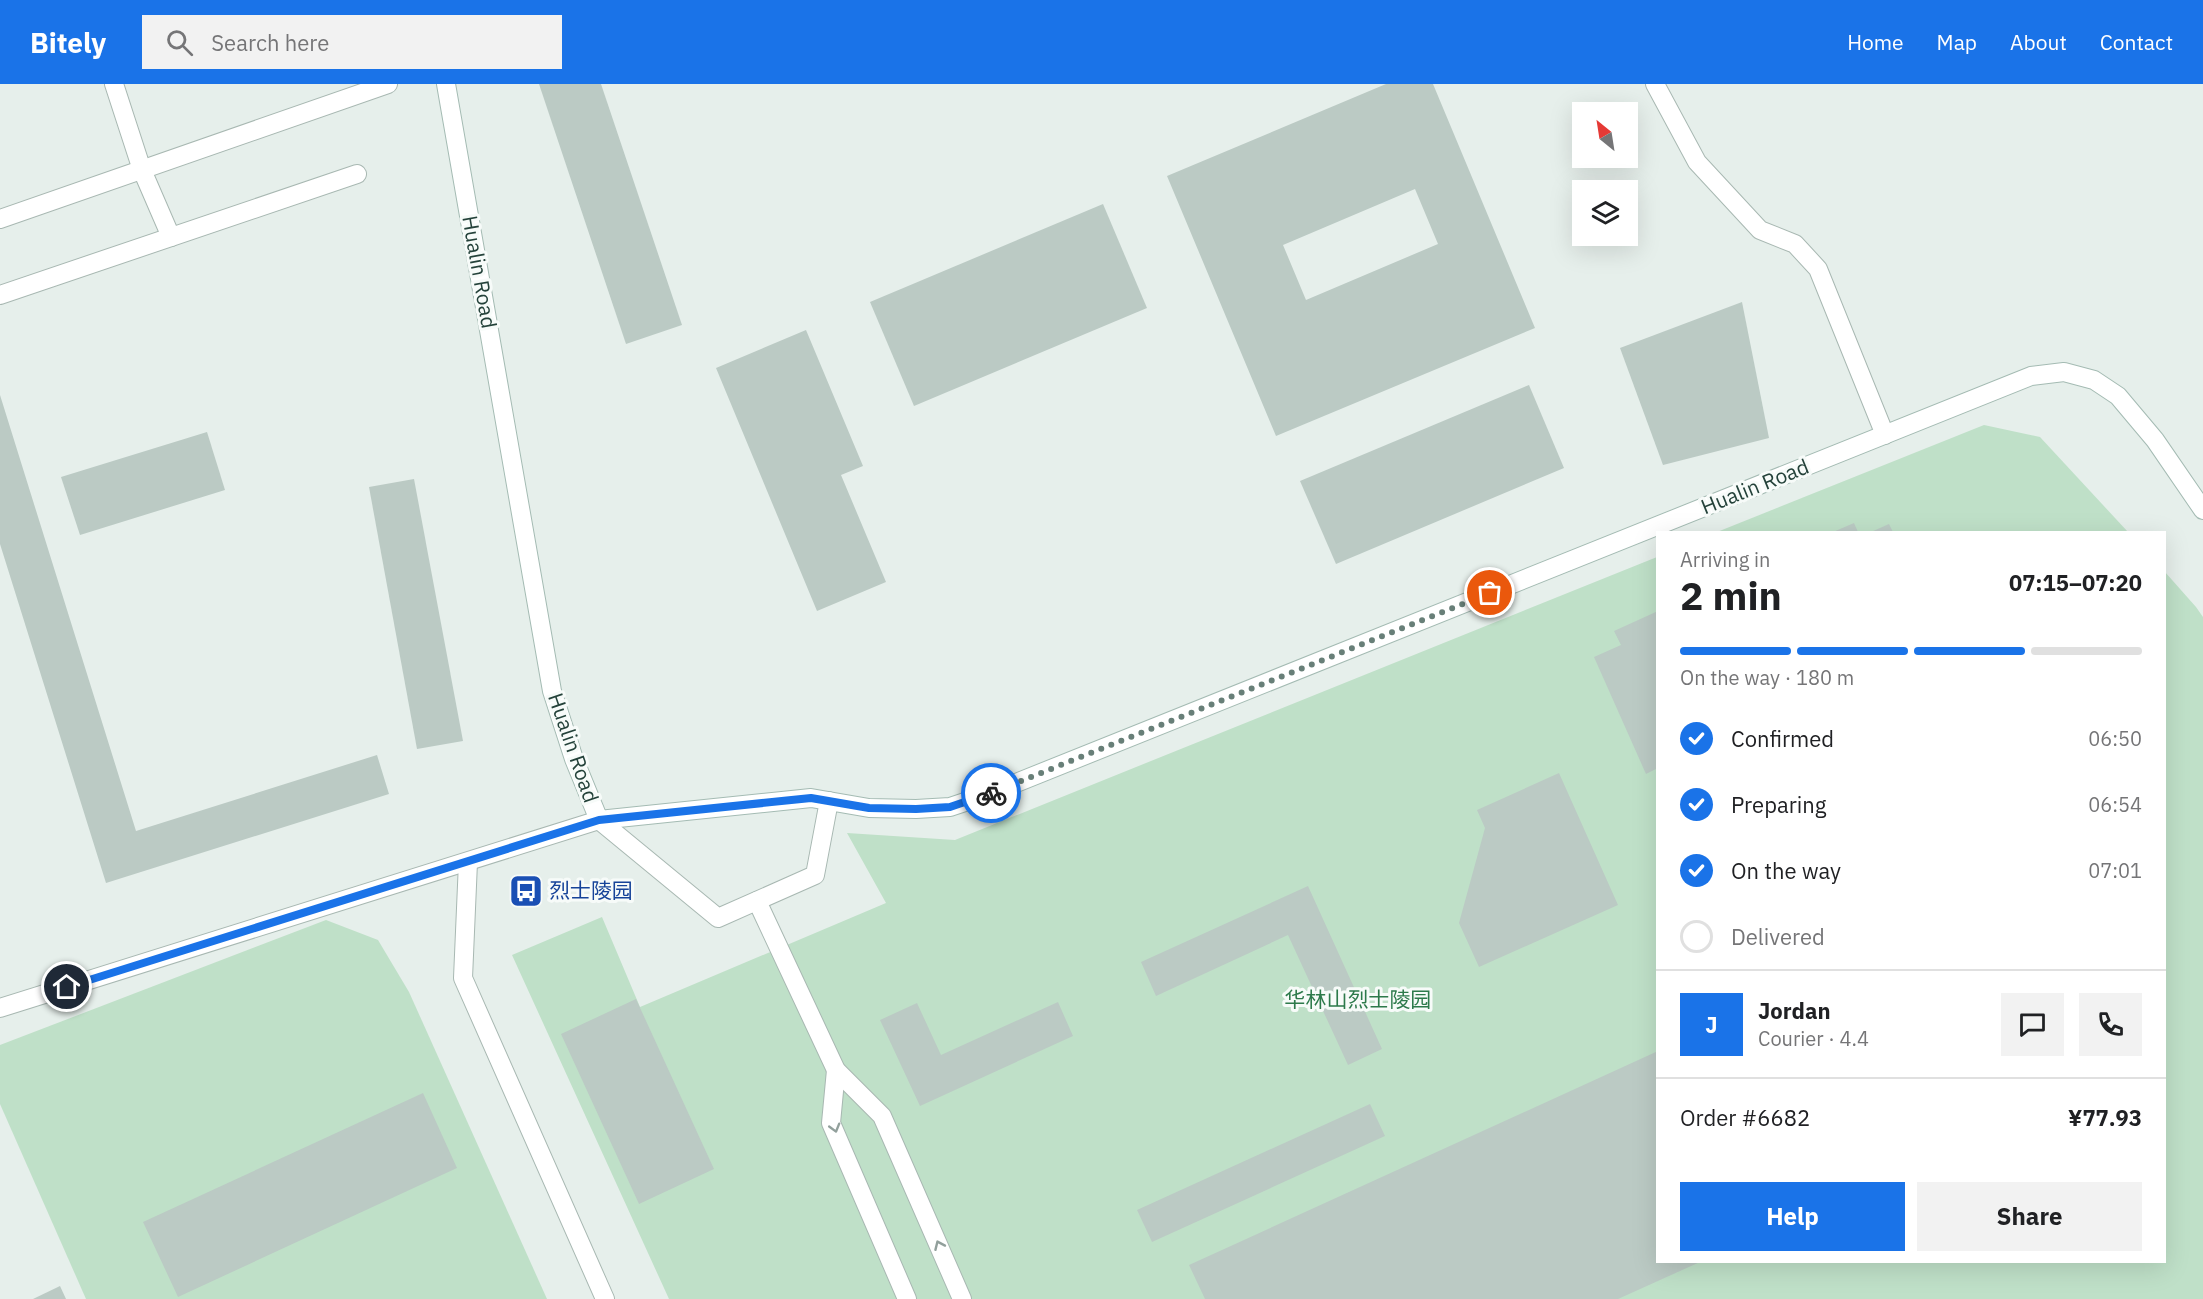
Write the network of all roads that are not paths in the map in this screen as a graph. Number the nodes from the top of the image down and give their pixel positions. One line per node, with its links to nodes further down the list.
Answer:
1 (114, 84): 5 (street)
2 (387, 84): 5 (street)
3 (446, 84): 13 (street, Hualin Road)
4 (1655, 84): 10 (street)
5 (142, 170): 7 (street); 8 (street)
6 (357, 174): 8 (street)
7 (0, 219)
8 (171, 237): 9 (street)
9 (0, 295)
10 (1885, 435): 11 (street, Hualin Road); 12 (street, Hualin Road)
11 (2203, 510)
12 (829, 801): 13 (street, Hualin Road); 15 (street)
13 (599, 820): 14 (street); 15 (street)
14 (468, 862): 16 (street); 18 (street)
15 (757, 901): 17 (street)
16 (0, 1008)
17 (836, 1070): 19 (street, one-way to 19); 20 (street, one-way to 17)
18 (605, 1299)
19 (907, 1299)
20 (963, 1299)

